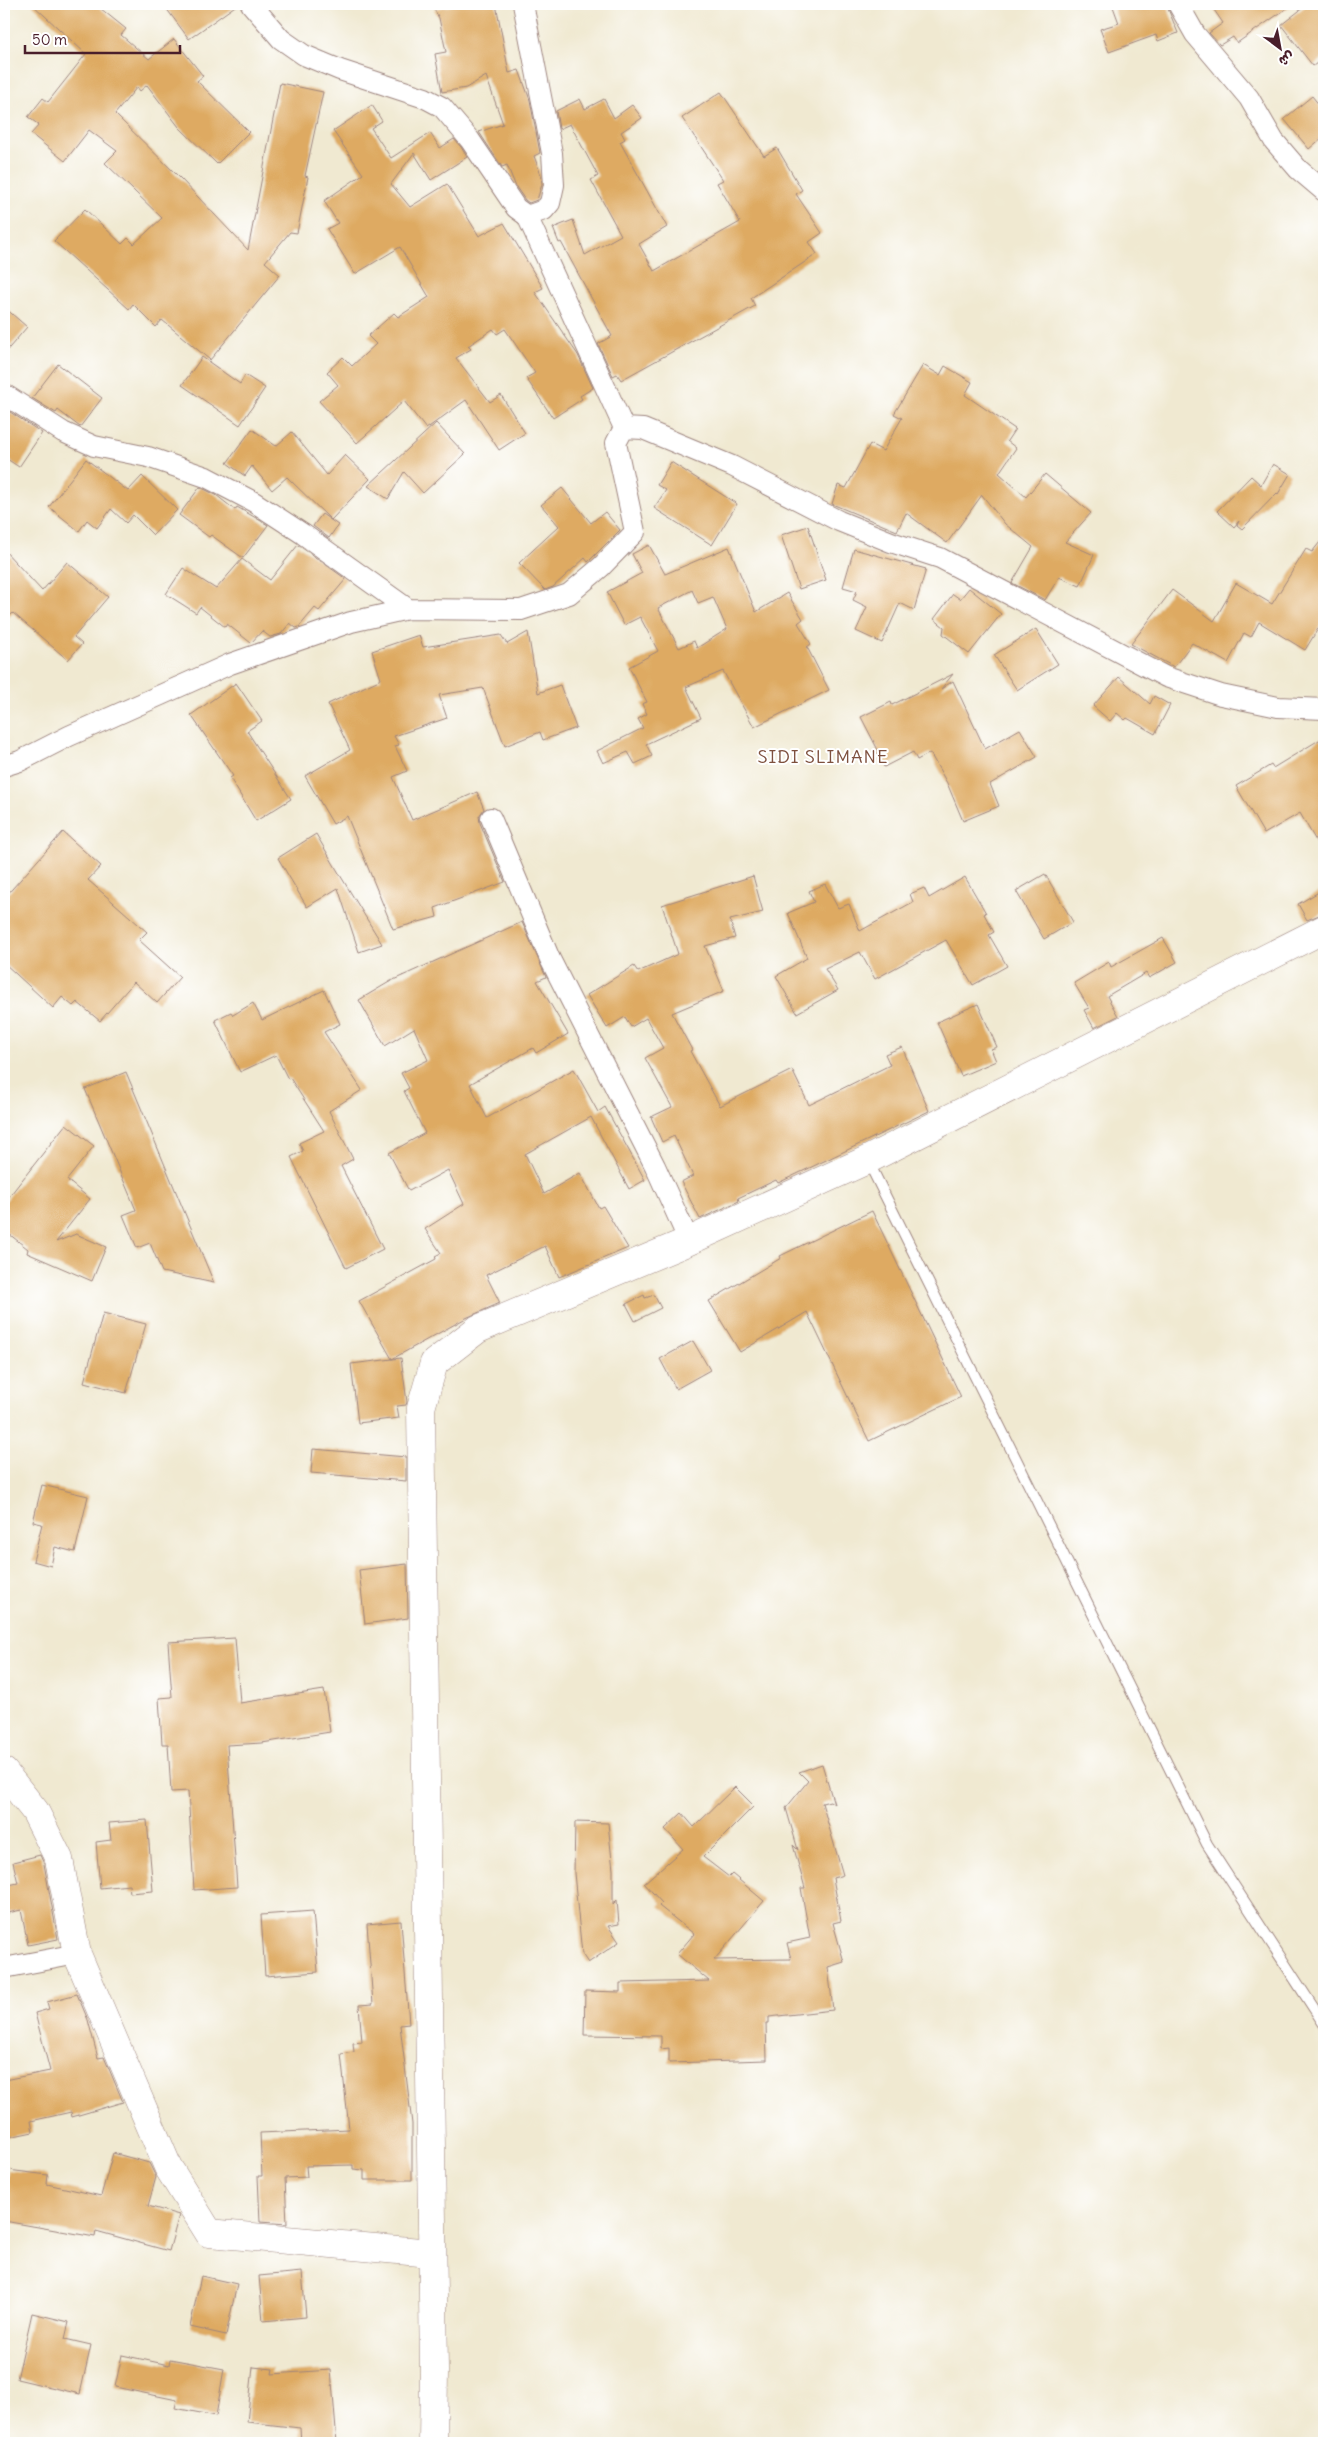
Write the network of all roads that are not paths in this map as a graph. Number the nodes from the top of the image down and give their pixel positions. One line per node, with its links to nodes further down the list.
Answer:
1 (251, 4): 5 (street)
2 (523, 4): 5 (street)
3 (1178, 4): 4 (street)
4 (1324, 191)
5 (527, 216): 7 (street)
6 (4, 394): 8 (street)
7 (624, 428): 8 (street); 9 (street)
8 (408, 609): 10 (street)
9 (1324, 709)
10 (4, 766)
11 (491, 818): 14 (street)
12 (1324, 929): 13 (main road)
13 (867, 1160): 14 (main road); 18 (lane)
14 (689, 1241): 19 (main road)
15 (4, 1772): 16 (main road)
16 (77, 1954): 17 (street); 19 (main road)
17 (4, 1968)
18 (1324, 2024)
19 (431, 2253): 20 (main road)
20 (433, 2443)

